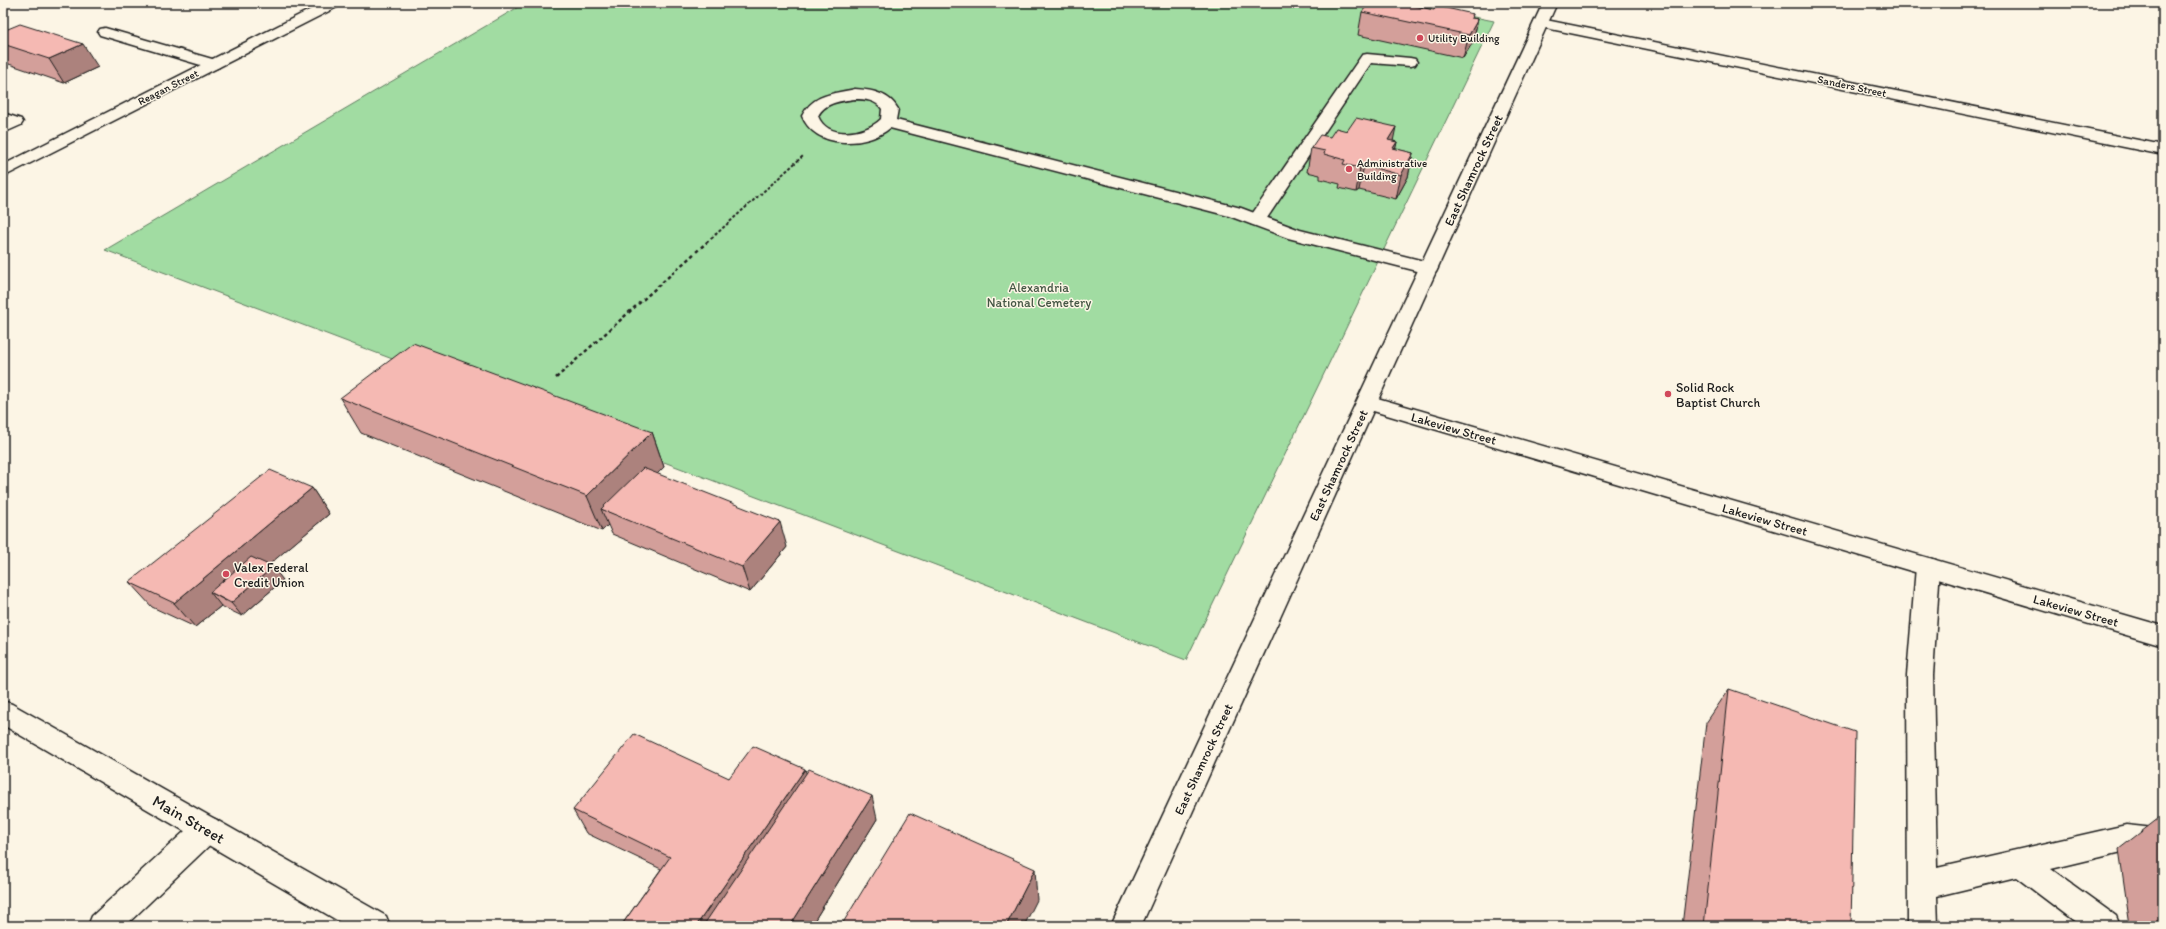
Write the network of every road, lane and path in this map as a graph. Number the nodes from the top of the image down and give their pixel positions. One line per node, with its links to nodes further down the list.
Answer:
1 (334, 3): 6 (street, Reagan Street)
2 (1550, 3): 3 (street, East Shamrock Street)
3 (1541, 23): 11 (street, Sanders Street); 14 (street, East Shamrock Street)
4 (105, 32): 6 (street)
5 (1410, 62): 13 (street)
6 (214, 64): 12 (street, Reagan Street)
7 (3, 118): 9 (street)
8 (887, 122): 10 (street); 10 (street); 13 (street)
9 (3, 128)
10 (827, 134): 15 (path)
11 (2163, 150)
12 (3, 172)
13 (1257, 220): 14 (street)
14 (1429, 268): 16 (street, East Shamrock Street)
15 (556, 378)
16 (1367, 402): 17 (street, Lakeview Street); 26 (street, East Shamrock Street)
17 (1928, 567): 18 (street, Lakeview Street); 23 (street)
18 (2163, 636)
19 (3, 712): 20 (street, Main Street)
20 (207, 829): 24 (street); 25 (street, Main Street)
21 (2163, 842): 22 (street)
22 (2020, 863): 23 (street); 28 (street)
23 (1923, 885): 27 (street)
24 (103, 926)
25 (375, 926)
26 (1126, 926)
27 (1923, 926)
28 (2105, 926)

